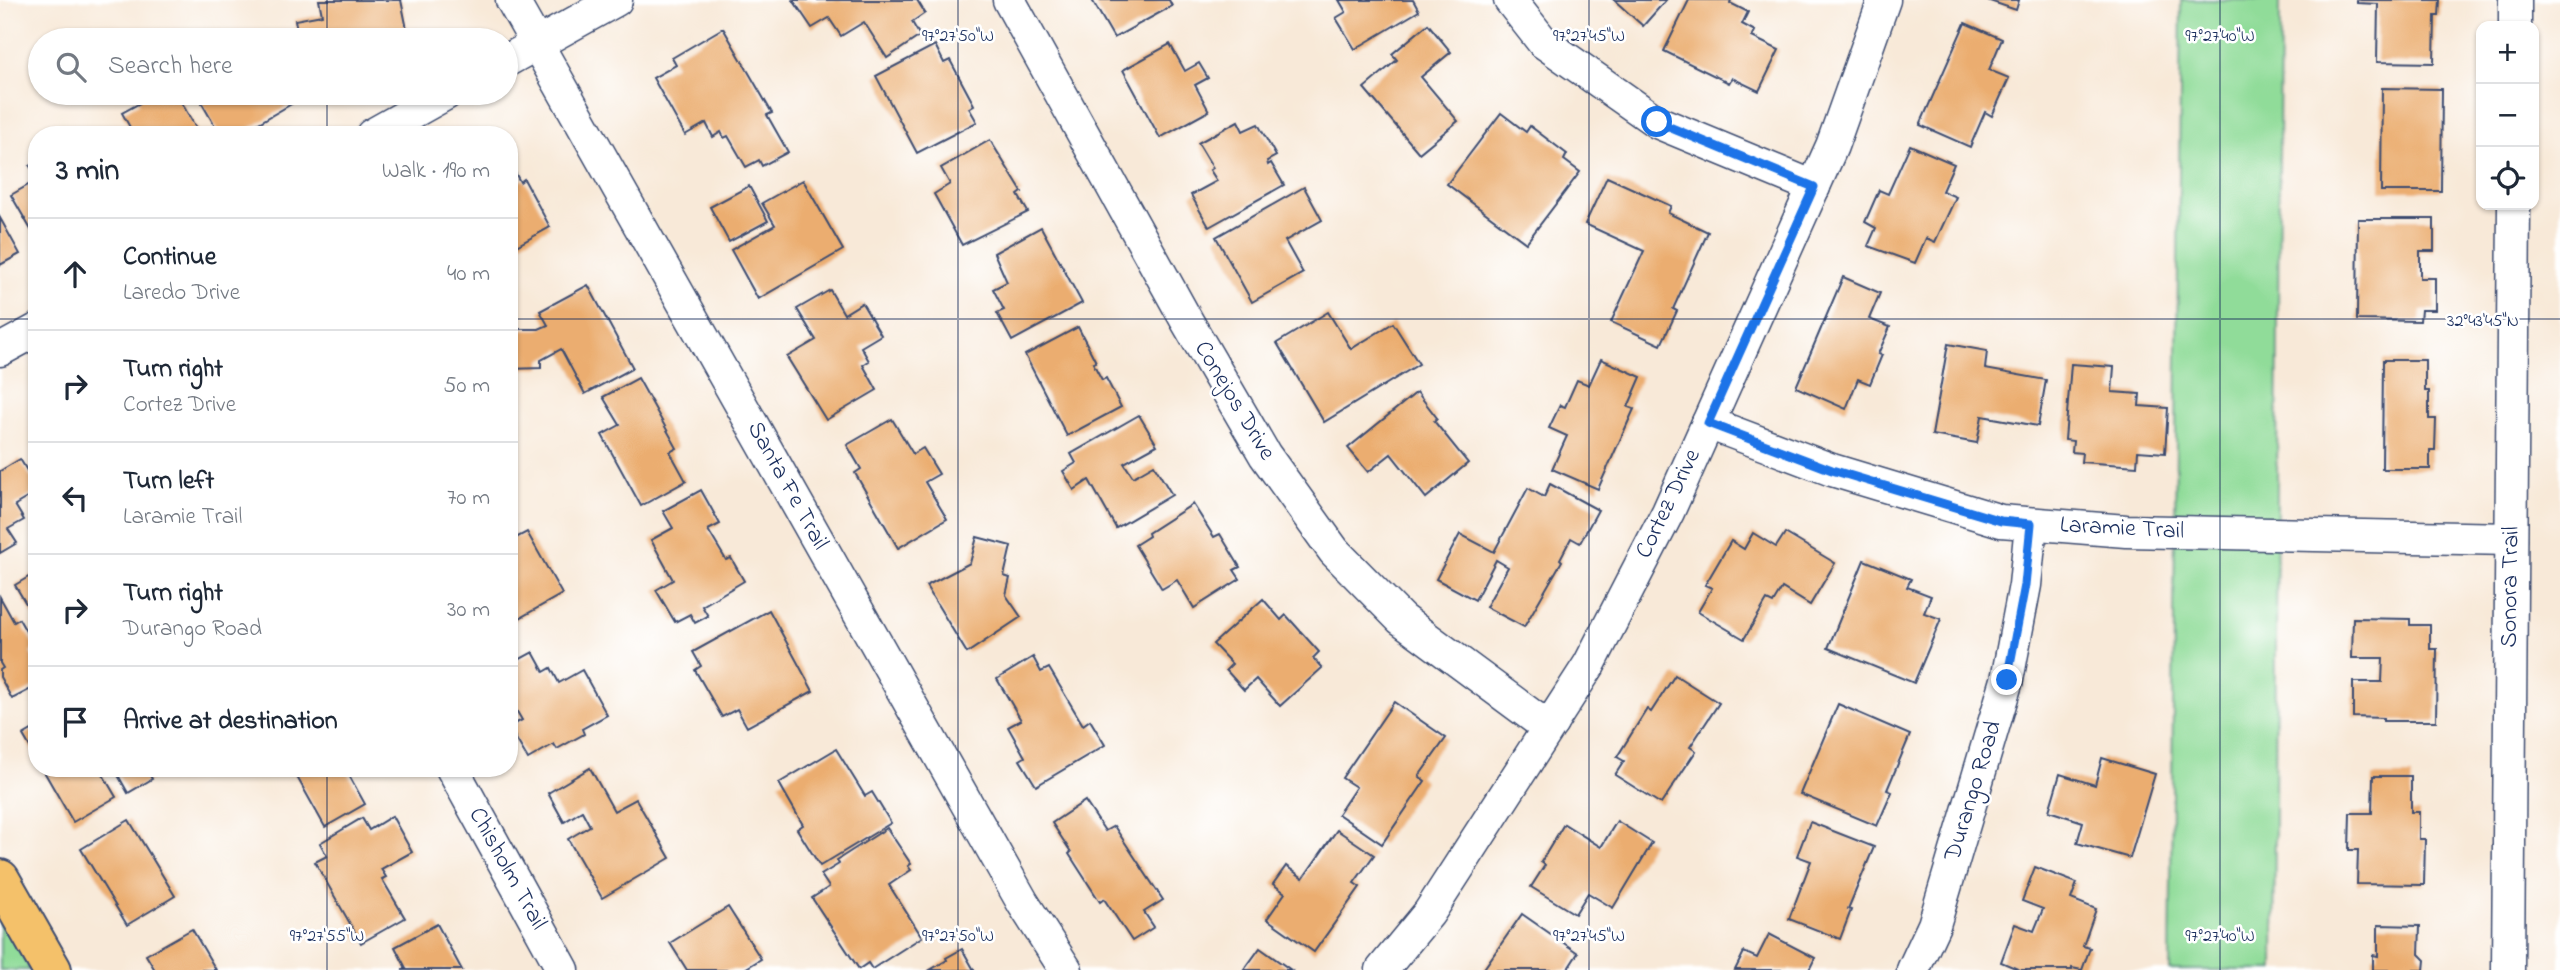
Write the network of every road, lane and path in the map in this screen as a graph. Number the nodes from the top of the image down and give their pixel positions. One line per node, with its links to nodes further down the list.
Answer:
1 (513, 0): 8 (street, Santa Fe Trail)
2 (616, 0): 8 (street)
3 (1009, 0): 19 (street, Conejos Drive)
4 (1510, 0): 12 (street)
5 (1884, 0): 12 (street, Cortez Drive)
6 (2515, 0): 7 (street)
7 (2515, 21)
8 (537, 44): 9 (street); 24 (street, Santa Fe Trail)
9 (518, 54)
10 (426, 105): 11 (street)
11 (388, 126)
12 (1814, 187): 16 (street, Cortez Drive)
13 (2514, 210): 18 (street, Sonora Trail)
14 (28, 335): 15 (street)
15 (0, 350)
16 (1708, 423): 17 (street, Laramie Trail); 19 (street, Cortez Drive)
17 (2031, 524): 18 (street, Laramie Trail); 26 (street, Durango Road)
18 (2511, 539): 27 (street, Sonora Trail)
19 (1552, 723): 25 (street, Cortez Drive)
20 (457, 777): 23 (street, Chisholm Trail)
21 (0, 879): 22 (main road)
22 (52, 970)
23 (563, 970)
24 (1066, 970)
25 (1382, 970)
26 (1913, 970)
27 (2508, 970)

